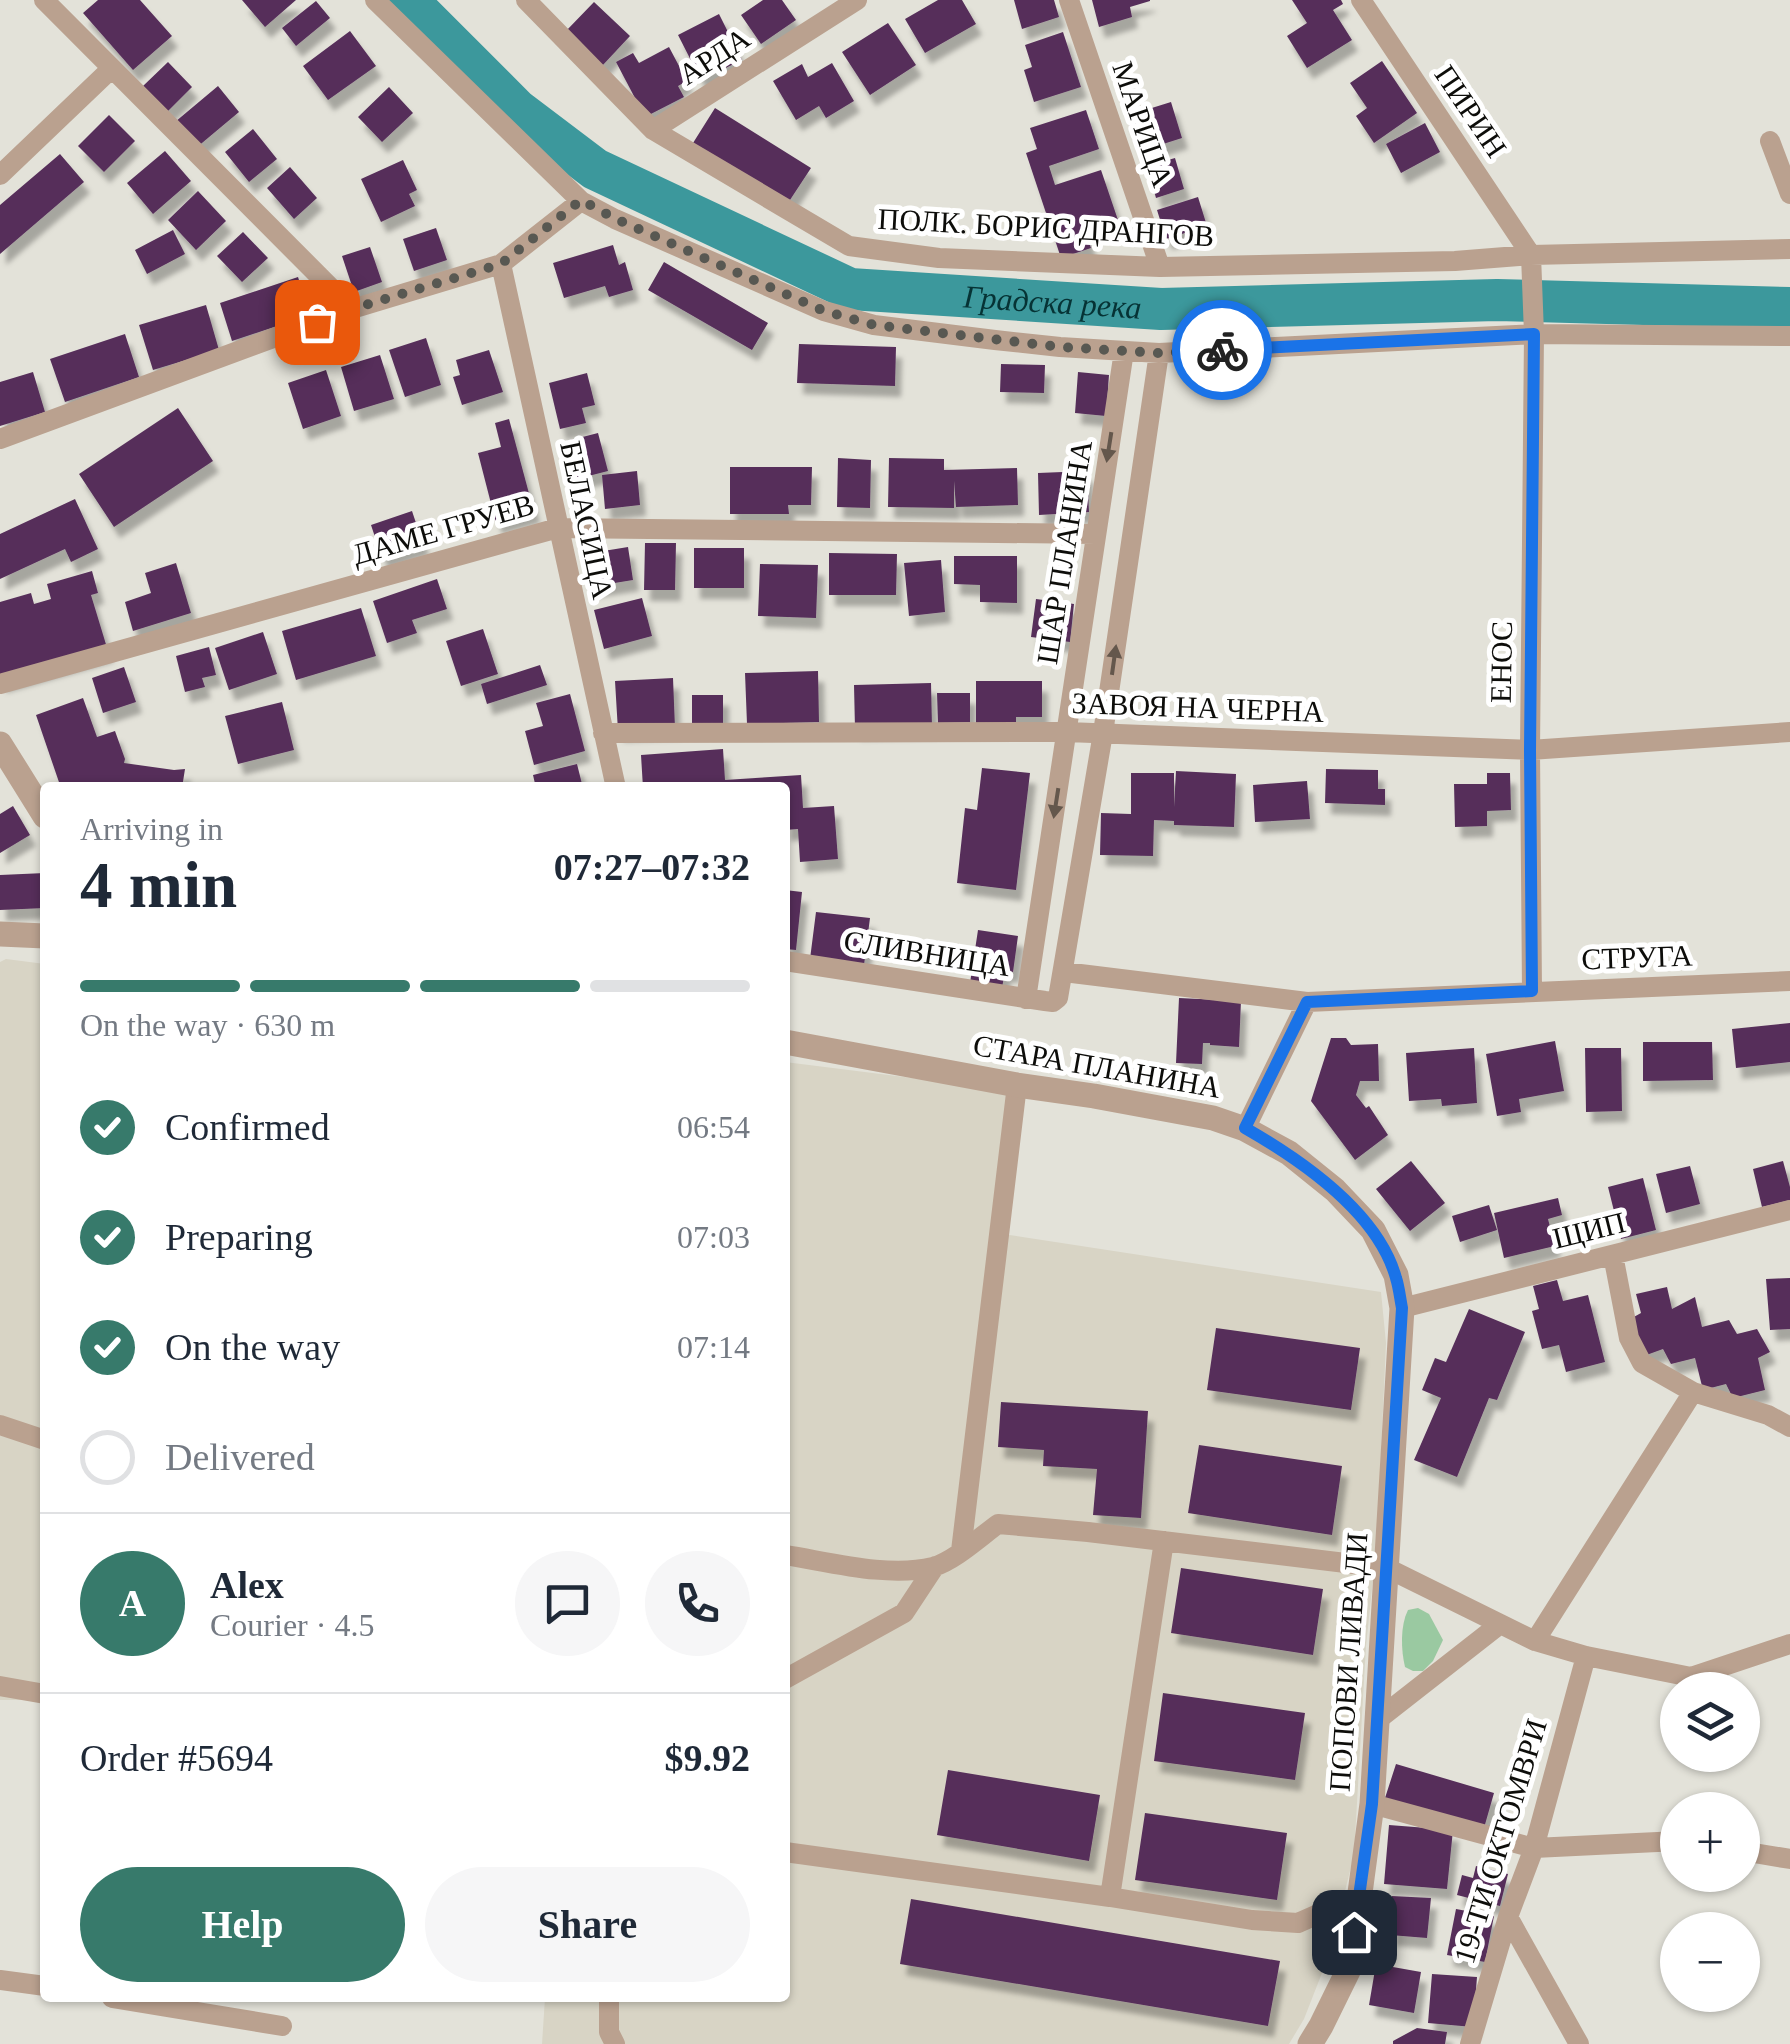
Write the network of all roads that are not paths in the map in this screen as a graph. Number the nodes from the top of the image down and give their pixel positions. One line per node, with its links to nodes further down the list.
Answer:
1 (44, 0): 7 (street)
2 (375, 0): 12 (street)
3 (526, 0): 8 (street, ПОЛК. БОРИС ДРАНГОВ)
4 (857, 0): 8 (street, АРДА)
5 (1070, 0): 16 (street, МАРИЦА)
6 (1361, 0): 14 (street, ПИРИН)
7 (111, 69): 10 (street); 17 (street)
8 (653, 130): 16 (street, ПОЛК. БОРИС ДРАНГОВ)
9 (1770, 141): 11 (street)
10 (0, 175)
11 (1790, 194)
12 (581, 200): 15 (street); 20 (street)
13 (1790, 249): 14 (street, ПОЛК. БОРИС ДРАНГОВ)
14 (1531, 255): 16 (street, ПОЛК. БОРИС ДРАНГОВ); 18 (street)
15 (501, 264): 17 (street); 23 (street, БЕЛАСИЦА)
16 (1160, 267)
17 (352, 309): 22 (street)
18 (1534, 334): 19 (street); 21 (street); 31 (street, ЕНОС)
19 (1790, 336)
20 (1124, 350): 21 (street); 24 (street, ШАР ПЛАНИНА, one-way to 24)
21 (1159, 353): 29 (street, one-way to 21)
22 (0, 439)
23 (558, 528): 24 (street, ДАМЕ ГРУЕВ); 25 (street, ДАМЕ ГРУЕВ); 28 (street, БЕЛАСИЦА)
24 (1096, 534): 26 (street, ШАР ПЛАНИНА)
25 (0, 684)
26 (1067, 732): 28 (street, ЗАВОЯ НА ЧЕРНА); 29 (street, ЗАВОЯ НА ЧЕРНА); 40 (street, ШАР ПЛАНИНА, one-way to 40)
27 (1790, 732): 31 (street, ЗАВОЯ НА ЧЕРНА)
28 (603, 733): 32 (street, БЕЛАСИЦА)
29 (1104, 733): 31 (street, ЗАВОЯ НА ЧЕРНА); 37 (street)
30 (0, 744): 33 (street)
31 (1530, 750): 39 (street, ЕНОС)
32 (615, 782)
33 (40, 808)
34 (0, 934): 35 (street)
35 (40, 936)
36 (790, 962): 40 (street, СЛИВНИЦА)
37 (1064, 972): 40 (street, СЛИВНИЦА); 41 (street, СТРУГА)
38 (1790, 981): 39 (street, СТРУГА)
39 (1532, 991): 41 (street, СТРУГА)
40 (1026, 999)
41 (1307, 1002): 44 (street)
42 (790, 1043): 43 (street, СТАРА ПЛАНИНА)
43 (1018, 1086): 44 (street, СТАРА ПЛАНИНА); 54 (street)
44 (1245, 1128): 47 (street, СТАРА ПЛАНИНА)
45 (1790, 1210): 46 (street, ЩИП)
46 (1613, 1255): 48 (street, ЩИП); 49 (street)
47 (1396, 1274): 48 (street, ПОПОВИ ЛИВАДИ)
48 (1402, 1308): 57 (street, ПОПОВИ ЛИВАДИ)
49 (1693, 1392): 51 (street); 59 (street)
50 (0, 1424): 52 (street)
51 (1790, 1426)
52 (40, 1438)
53 (1164, 1541): 54 (street); 57 (street); 72 (street)
54 (960, 1551): 56 (street)
55 (790, 1556): 56 (street)
56 (935, 1566): 62 (street)
57 (1387, 1568): 58 (street); 65 (street, ПОПОВИ ЛИВАДИ)
58 (1500, 1624): 59 (street); 65 (street)
59 (1535, 1641): 61 (street)
60 (1790, 1644): 61 (street)
61 (1586, 1656): 68 (street, 19-ТИ ОКТОМВРИ)
62 (790, 1675)
63 (0, 1686): 64 (street)
64 (40, 1693)
65 (1376, 1721): 66 (street, ПОПОВИ ЛИВАДИ)
66 (1372, 1804): 68 (street); 73 (street, ПОПОВИ ЛИВАДИ)
67 (1660, 1842): 68 (street)
68 (1534, 1848): 74 (street, 19-ТИ ОКТОМВРИ)
69 (790, 1853): 72 (street)
70 (1760, 1854): 71 (street)
71 (1790, 1859)
72 (1110, 1896): 73 (street)
73 (1358, 1896): 81 (street, ПОПОВИ ЛИВАДИ)
74 (1508, 1917): 82 (street, 19-ТИ ОКТОМВРИ); 83 (street)
75 (0, 1980): 76 (street)
76 (40, 1985)
77 (136, 2002): 79 (street)
78 (609, 2002): 80 (street)
79 (282, 2026)
80 (615, 2044)
81 (1310, 2044)
82 (1470, 2044)
83 (1580, 2044)

